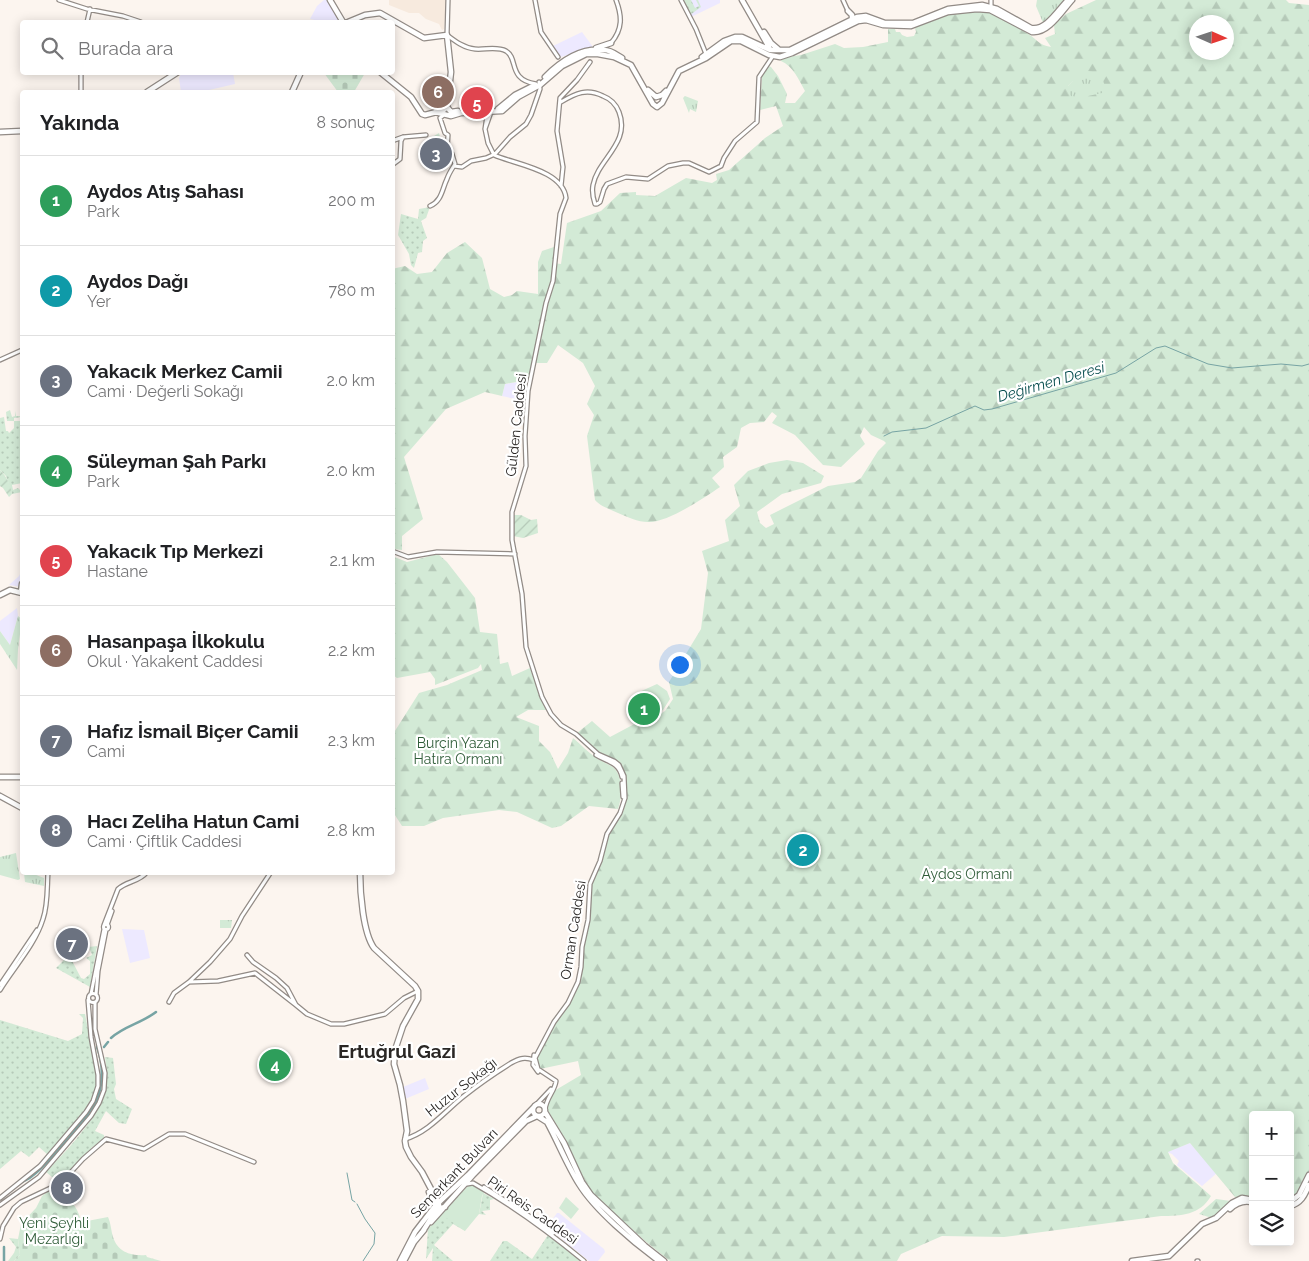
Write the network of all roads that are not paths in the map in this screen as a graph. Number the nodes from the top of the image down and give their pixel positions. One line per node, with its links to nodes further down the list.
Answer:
1 (59, 0): 13 (street)
2 (330, 0): 17 (main road)
3 (448, 0): 21 (street)
4 (535, 0): 34 (street)
5 (616, 0): 24 (street)
6 (681, 0): 32 (street)
7 (744, 0): 22 (main road); 29 (main road)
8 (843, 0): 14 (street)
9 (988, 0): 12 (main road); 12 (street)
10 (1068, 0): 12 (main road)
11 (1072, 0): 12 (main road)
12 (988, 7): 14 (main road); 14 (main road)
13 (90, 9): 15 (street); 16 (street)
14 (852, 17): 29 (main road); 33 (main road)
15 (87, 20)
16 (135, 20)
17 (342, 20)
18 (353, 20): 19 (main road)
19 (391, 20)
20 (395, 22): 21 (main road)
21 (447, 35): 23 (street); 26 (main road)
22 (764, 37): 25 (main road); 28 (main road)
23 (457, 42): 26 (street); 42 (street)
24 (611, 43): 27 (main road); 31 (main road)
25 (755, 43): 28 (main road); 32 (main road)
26 (449, 46): 51 (main road)
27 (605, 47): 30 (main road); 31 (main road); 35 (main road)
28 (770, 50): 29 (main road); 33 (main road)
29 (779, 50): 33 (main road)
30 (598, 54): 31 (main road); 43 (main road)
31 (612, 54): 48 (main road); 50 (main road)
32 (706, 55): 48 (main road)
33 (774, 56): 48 (main road); 49 (street)
34 (558, 57): 35 (main road); 37 (main road)
35 (569, 58): 37 (main road)
36 (590, 62): 49 (street)
37 (556, 66): 43 (main road)
38 (81, 75): 45 (street)
39 (173, 75): 46 (main road)
40 (300, 75): 47 (main road)
41 (384, 75): 51 (main road)
42 (524, 81): 43 (street); 44 (street)
43 (539, 84): 44 (main road); 53 (main road); 60 (street)
44 (526, 88): 51 (main road)
45 (81, 90)
46 (150, 90)
47 (293, 90)
48 (660, 99): 50 (main road); 50 (main road)
49 (561, 102): 63 (street, Gülden Caddesi)
50 (658, 108)
51 (449, 112): 52 (main road); 62 (street)
52 (485, 112): 53 (main road); 54 (street)
53 (491, 112): 54 (street)
54 (485, 129): 60 (street)
55 (20, 131): 56 (main road)
56 (0, 132)
57 (426, 135): 58 (street)
58 (404, 137): 59 (street); 61 (street)
59 (395, 140)
60 (494, 155): 62 (street); 63 (street)
61 (395, 163)
62 (454, 166): 64 (street)
63 (561, 186): 68 (street, Gülden Caddesi)
64 (430, 206)
65 (20, 351): 66 (street)
66 (0, 360)
67 (395, 551): 68 (street)
68 (515, 554): 71 (street, Gülden Caddesi)
69 (20, 589): 70 (main road)
70 (0, 593)
71 (568, 729): 95 (street, Orman Caddesi)
72 (0, 777): 73 (main road)
73 (20, 778)
74 (0, 796): 75 (main road)
75 (20, 807)
76 (47, 875): 80 (street)
77 (147, 875): 81 (street)
78 (269, 875): 85 (street)
79 (359, 875): 88 (main road)
80 (45, 907): 86 (street); 87 (street)
81 (105, 927): 89 (street); 90 (street)
82 (247, 955): 83 (street)
83 (258, 966): 84 (street); 94 (street)
84 (255, 974): 85 (street); 94 (street)
85 (189, 982): 93 (street)
86 (0, 985)
87 (0, 990)
88 (417, 992): 94 (street); 100 (main road)
89 (91, 994): 90 (street); 91 (street)
90 (96, 995): 92 (street)
91 (88, 1000): 92 (street); 108 (street)
92 (95, 1002): 113 (street)
93 (169, 1002)
94 (296, 1006)
95 (534, 1060): 96 (street); 100 (street, Huzur Sokağı)
96 (552, 1078): 97 (street); 98 (street)
97 (534, 1106): 98 (main road); 99 (main road); 103 (main road, Semerkant Bulvarı)
98 (545, 1111): 99 (main road, Semerkant Bulvarı); 123 (main road)
99 (538, 1117): 103 (main road, Semerkant Bulvarı); 122 (main road)
100 (404, 1139): 107 (main road)
101 (254, 1162): 117 (street)
102 (1309, 1175): 110 (main road)
103 (468, 1180): 104 (main road); 106 (main road, Semerkant Bulvarı); 114 (main road, Semerkant Bulvarı); 121 (street, Piri Reis Caddesi)
104 (477, 1183): 121 (street, Piri Reis Caddesi)
105 (1309, 1185): 112 (main road)
106 (450, 1192): 107 (main road); 111 (main road, Semerkant Bulvarı)
107 (431, 1193): 111 (main road); 115 (main road)
108 (0, 1198)
109 (1249, 1199): 118 (main road)
110 (1293, 1201)
111 (438, 1204): 114 (main road); 114 (main road); 115 (main road, Semerkant Bulvarı); 116 (main road)
112 (1294, 1204)
113 (0, 1205)
114 (447, 1205): 116 (main road, Semerkant Bulvarı)
115 (427, 1216): 119 (main road, Semerkant Bulvarı)
116 (423, 1231): 120 (main road, Semerkant Bulvarı)
117 (0, 1237)
118 (1169, 1258): 124 (main road); 125 (main road)
119 (400, 1261)
120 (404, 1261)
121 (585, 1261)
122 (659, 1261)
123 (664, 1261)
124 (1133, 1261)
125 (1142, 1261)

